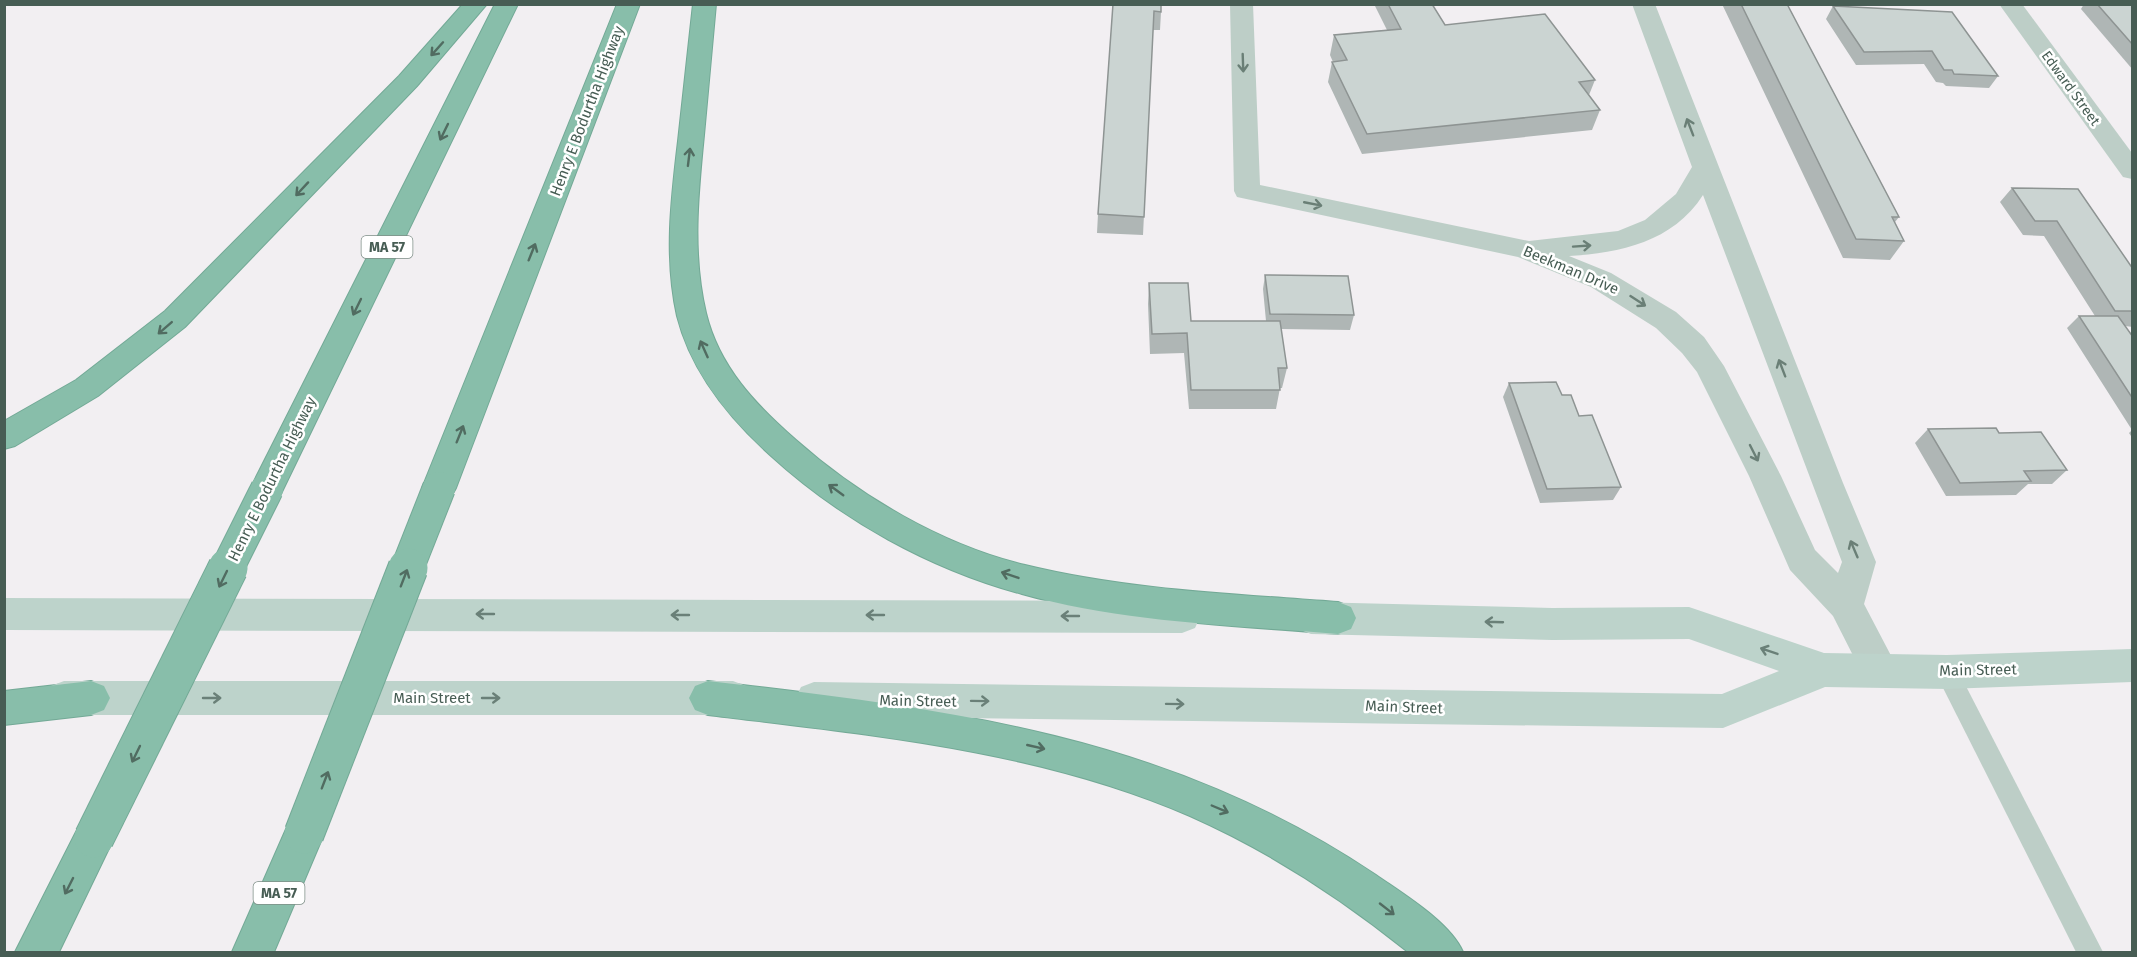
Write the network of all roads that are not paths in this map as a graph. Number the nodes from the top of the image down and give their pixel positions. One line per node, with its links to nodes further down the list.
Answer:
1 (476, 4): 11 (highway, one-way to 11)
2 (507, 4): 24 (highway, Henry E Bodurtha Highway / MA 57, one-way to 24, bridge)
3 (629, 4): 23 (highway, Henry E Bodurtha Highway / MA 57, one-way to 3, bridge)
4 (705, 4): 14 (highway, one-way to 4)
5 (1241, 4): 10 (street, Beekman Drive, one-way to 10)
6 (1643, 4): 8 (street, one-way to 6)
7 (2010, 4): 9 (street, Edward Street)
8 (1705, 168): 10 (street, one-way to 8); 12 (street, one-way to 8)
9 (2133, 171)
10 (1524, 249): 12 (street, Beekman Drive, one-way to 12)
11 (4, 437)
12 (1846, 605): 16 (street, Beekman Drive)
13 (4, 614): 14 (main road, Main Street, one-way to 13)
14 (1338, 618): 17 (main road, Main Street, one-way to 14)
15 (2133, 666): 18 (main road, Main Street)
16 (1879, 669): 17 (main road, Main Street); 18 (main road, Main Street)
17 (1824, 670): 21 (main road, Main Street, one-way to 17)
18 (1947, 672): 28 (lane)
19 (4, 698): 20 (main road, Main Street)
20 (91, 698): 21 (main road, Main Street, one-way to 21); 22 (highway)
21 (708, 698): 27 (highway, one-way to 27)
22 (4, 708)
23 (304, 834): 25 (highway, Henry E Bodurtha Highway / MA 57); 26 (highway)
24 (37, 947)
25 (253, 952)
26 (276, 952)
27 (1441, 952)
28 (2090, 952)

